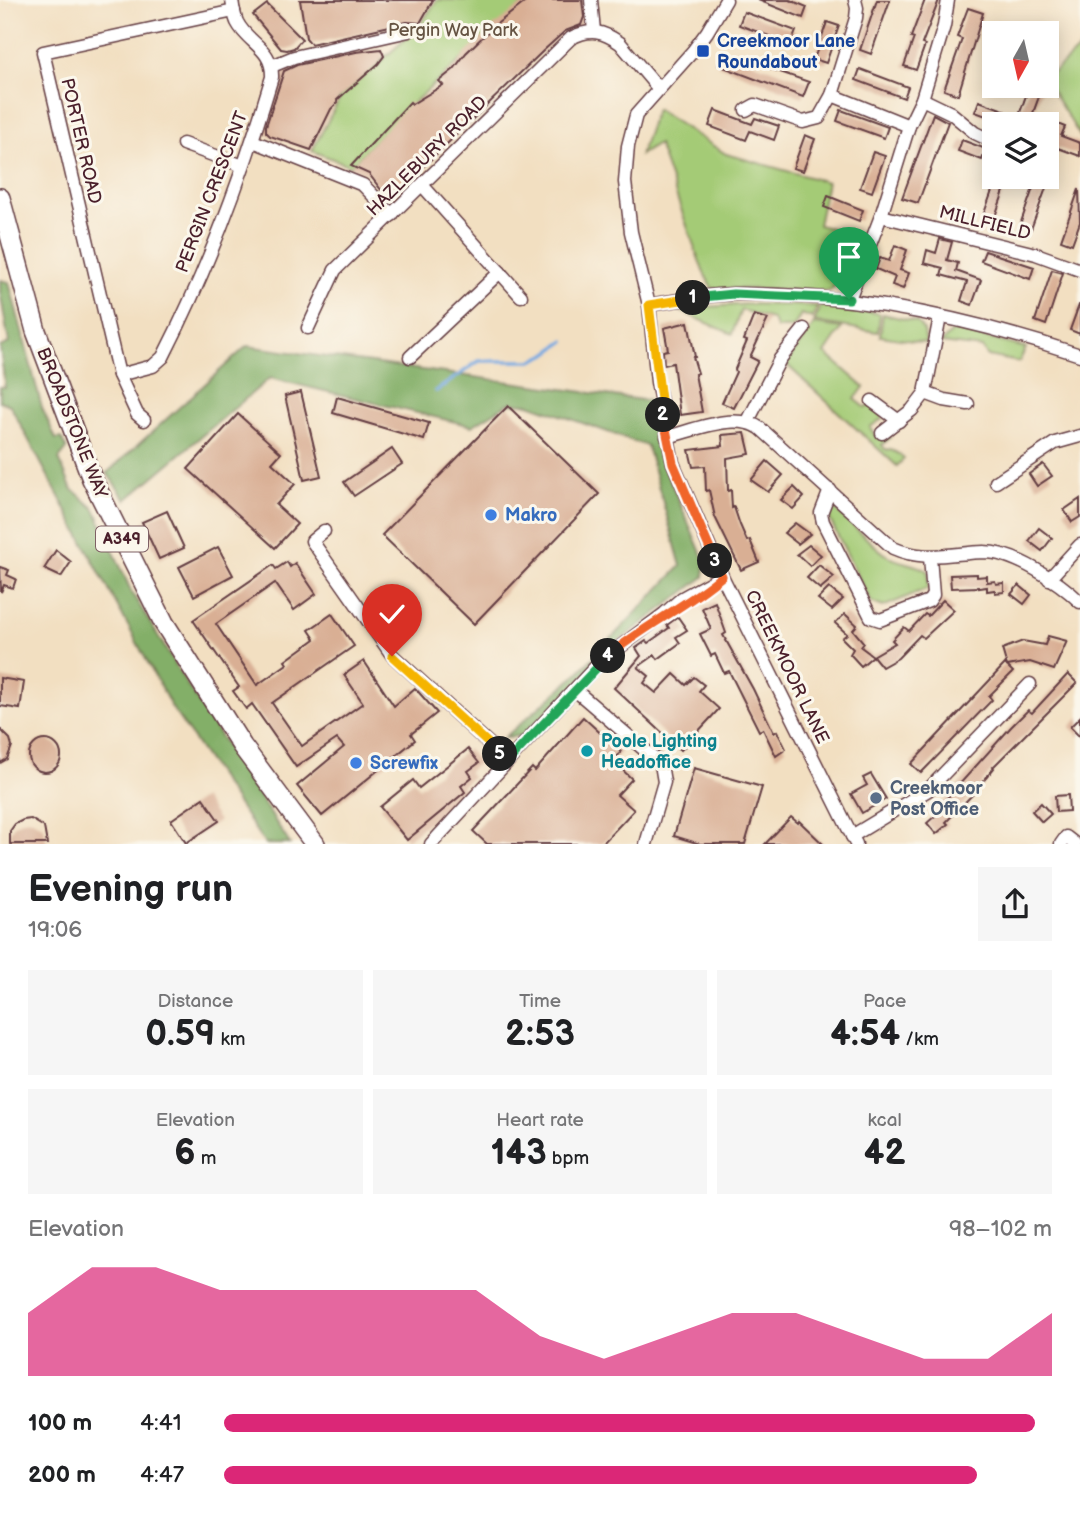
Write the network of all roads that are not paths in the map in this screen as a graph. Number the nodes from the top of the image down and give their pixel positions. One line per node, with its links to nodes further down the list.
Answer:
1 (591, 0): 7 (street)
2 (726, 0): 9 (street, CREEKMOOR LANE)
3 (855, 0): 10 (street)
4 (948, 0): 11 (street)
5 (233, 6): 8 (street); 32 (street, PORTER ROAD)
6 (409, 31): 8 (street)
7 (594, 31): 9 (street); 18 (street, HAZLEBURY ROAD)
8 (272, 66): 15 (street, PERGIN CRESCENT)
9 (658, 88): 26 (street, CREEKMOOR LANE)
10 (832, 95): 12 (street); 13 (street)
11 (922, 99): 13 (street); 14 (street)
12 (752, 104)
13 (909, 126): 21 (street)
14 (982, 136)
15 (253, 141): 17 (street, PERGIN CRESCENT); 20 (street)
16 (183, 144): 17 (street)
17 (243, 166): 32 (street, PERGIN CRESCENT)
18 (423, 186): 20 (street, HAZLEBURY ROAD); 23 (street)
19 (0, 198): 54 (main road, BROADSTONE WAY / A349)
20 (392, 215): 28 (street, HAZLEBURY ROAD)
21 (881, 216): 22 (street, MILLFIELD); 25 (street)
22 (1080, 270)
23 (500, 272): 24 (street); 31 (street)
24 (521, 296)
25 (849, 299): 26 (street); 27 (street)
26 (649, 305): 41 (street, CREEKMOOR LANE)
27 (940, 317): 30 (street); 33 (street)
28 (308, 328)
29 (804, 329): 37 (street)
30 (1080, 355)
31 (411, 357)
32 (119, 375): 36 (street, PORTER ROAD)
33 (925, 393): 35 (street); 38 (street)
34 (872, 401): 38 (street)
35 (968, 404)
36 (144, 420)
37 (748, 421): 41 (street); 43 (street)
38 (899, 421): 39 (street)
39 (882, 433)
40 (1080, 436): 42 (street)
41 (667, 437): 47 (street, CREEKMOOR LANE)
42 (996, 482)
43 (830, 490): 46 (street); 46 (street)
44 (324, 531): 52 (street)
45 (1080, 545): 48 (street)
46 (930, 557): 48 (street)
47 (722, 576): 51 (street); 53 (street, CREEKMOOR LANE)
48 (1049, 579): 49 (street)
49 (1080, 602)
50 (1030, 684): 53 (street)
51 (575, 690): 52 (street); 56 (street)
52 (508, 761): 55 (street)
53 (854, 840)
54 (315, 844)
55 (431, 844)
56 (646, 844)
57 (1061, 844): 58 (street)
58 (1075, 844)

